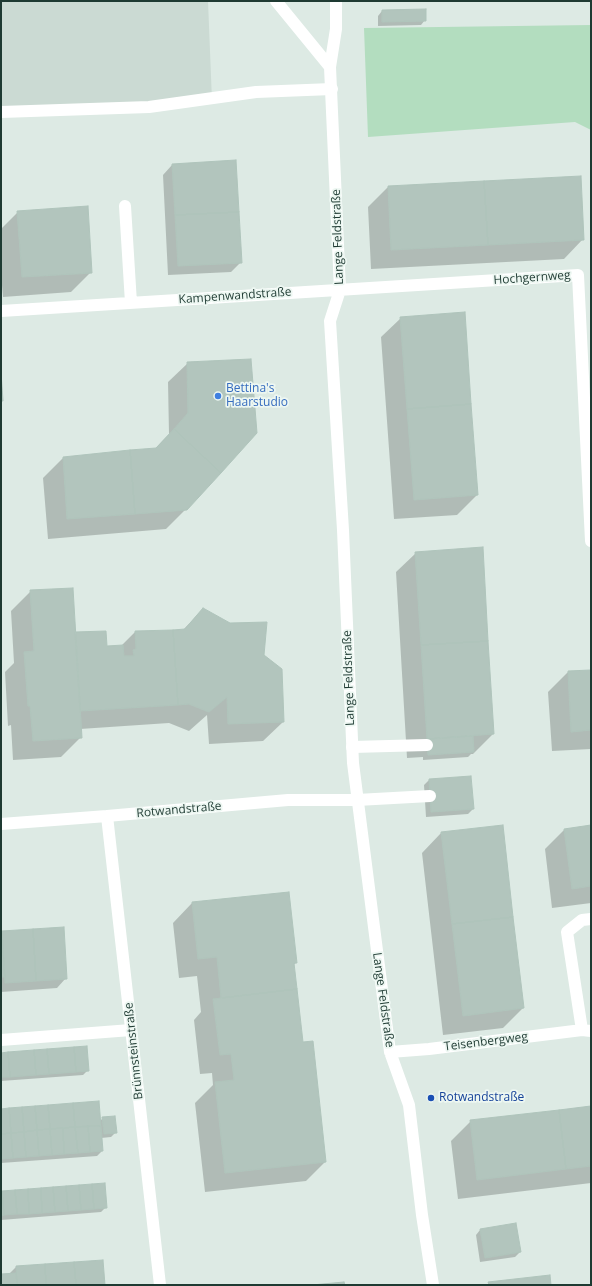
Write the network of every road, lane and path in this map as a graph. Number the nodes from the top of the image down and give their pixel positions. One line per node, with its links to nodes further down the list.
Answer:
1 (276, 1): 3 (street)
2 (336, 1): 3 (street, Lange Feldstraße)
3 (330, 67): 4 (street, Lange Feldstraße)
4 (332, 89): 5 (street); 7 (street, Lange Feldstraße)
5 (1, 112)
6 (124, 206): 8 (street)
7 (340, 290): 8 (street, Kampenwandstraße); 10 (street, Hochgernweg); 12 (street, Lange Feldstraße)
8 (131, 303): 9 (street, Kampenwandstraße)
9 (1, 311)
10 (591, 541)
11 (427, 745): 12 (street)
12 (352, 747): 14 (street, Lange Feldstraße)
13 (430, 796): 14 (street, Rotwandstraße)
14 (357, 800): 15 (street, Rotwandstraße); 21 (street, Lange Feldstraße)
15 (107, 816): 16 (street, Rotwandstraße); 18 (street, Brünnsteinstraße)
16 (1, 824)
17 (591, 919): 19 (street, Teisenbergweg)
18 (131, 1030): 20 (street); 22 (street, Brünnsteinstraße)
19 (587, 1030): 21 (street, Teisenbergweg)
20 (1, 1040)
21 (390, 1052): 23 (street, Lange Feldstraße)
22 (160, 1285)
23 (433, 1285)

